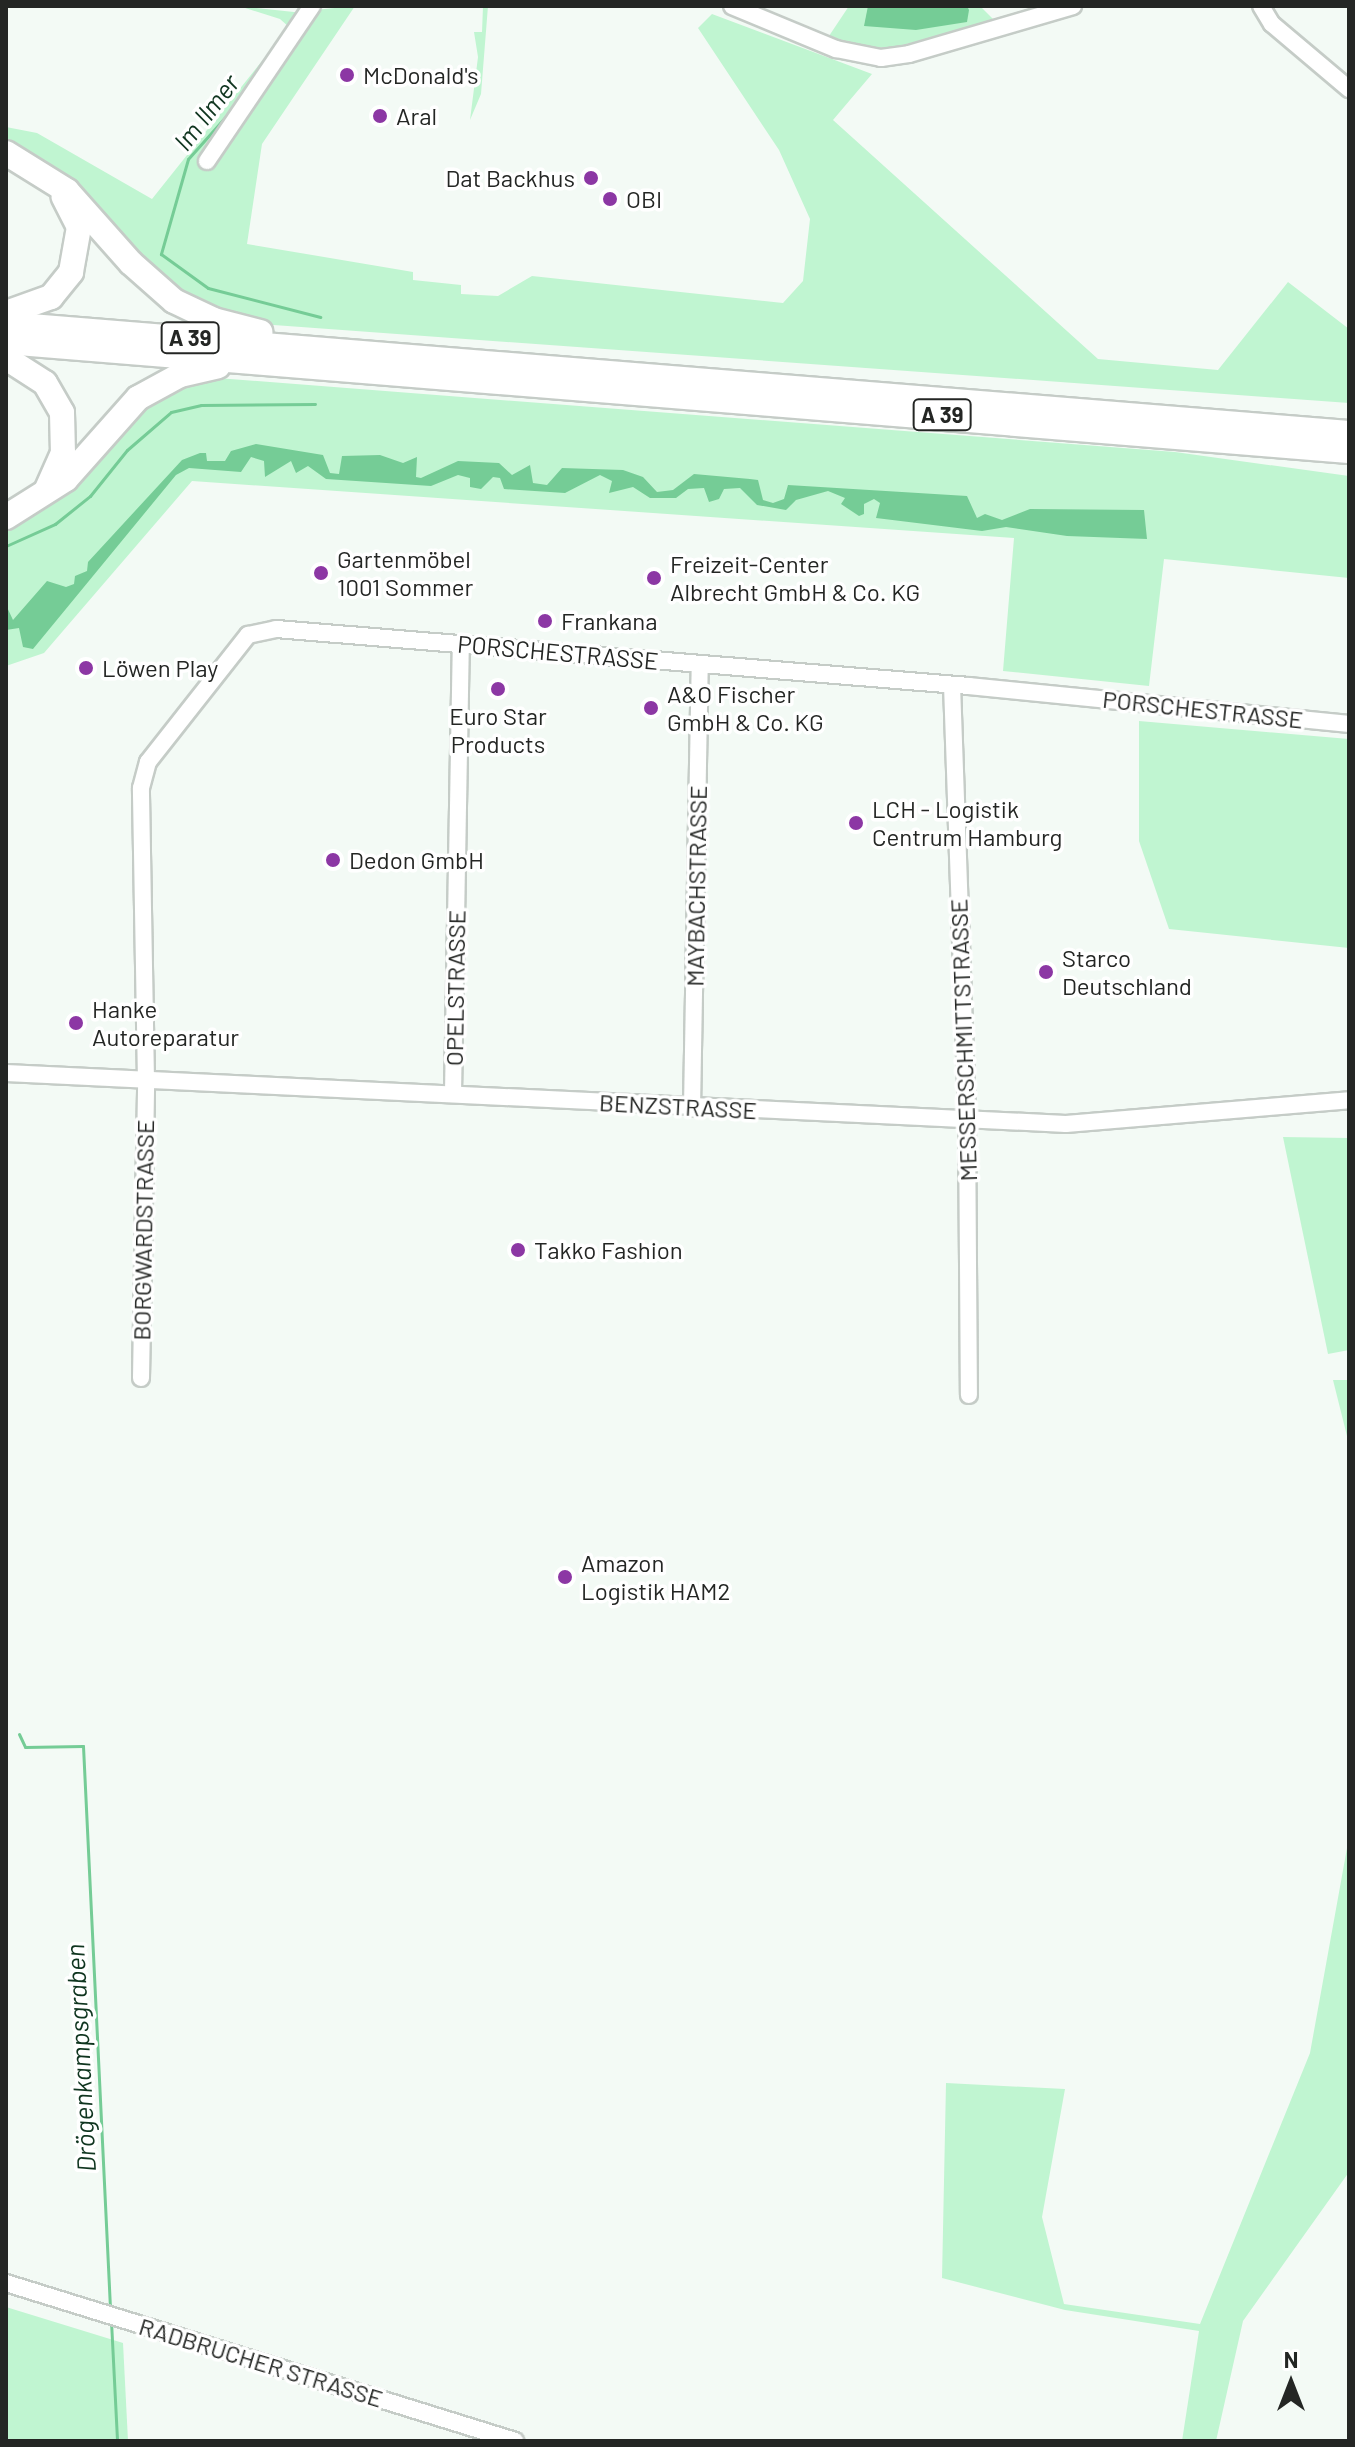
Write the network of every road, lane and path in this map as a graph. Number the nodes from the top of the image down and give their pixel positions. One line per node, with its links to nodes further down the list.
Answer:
1 (312, 6): 7 (street)
2 (732, 6): 3 (street)
3 (1073, 6)
4 (1261, 6): 5 (street)
5 (1349, 89)
6 (6, 153): 8 (highway)
7 (207, 161)
8 (44, 174): 9 (highway); 12 (highway)
9 (6, 313)
10 (6, 324): 12 (highway, A 39)
11 (6, 342): 14 (highway, A 39)
12 (375, 352): 15 (highway, A 39)
13 (6, 358): 17 (highway)
14 (260, 361): 16 (highway, A 39); 17 (highway)
15 (1349, 433)
16 (1349, 451)
17 (41, 497): 18 (highway)
18 (6, 517)
19 (461, 644): 20 (street, PORSCHESTRASSE); 24 (street, PORSCHESTRASSE); 25 (street, OPELSTRASSE)
20 (700, 664): 21 (street, PORSCHESTRASSE); 27 (street, MAYBACHSTRASSE)
21 (952, 685): 22 (street, PORSCHESTRASSE); 28 (street, MESSERSCHMITTSTRASSE)
22 (1349, 724)
23 (6, 1073): 24 (street, BENZSTRASSE)
24 (146, 1081): 25 (street, BENZSTRASSE); 29 (street, BORGWARDSTRASSE)
25 (453, 1093): 27 (street, BENZSTRASSE)
26 (1349, 1100): 28 (street, BENZSTRASSE)
27 (692, 1108): 28 (street, BENZSTRASSE)
28 (967, 1120): 30 (street, MESSERSCHMITTSTRASSE)
29 (141, 1378)
30 (969, 1395)
31 (6, 2283): 32 (street, RADBRUCHER STRASSE)
32 (515, 2441)

